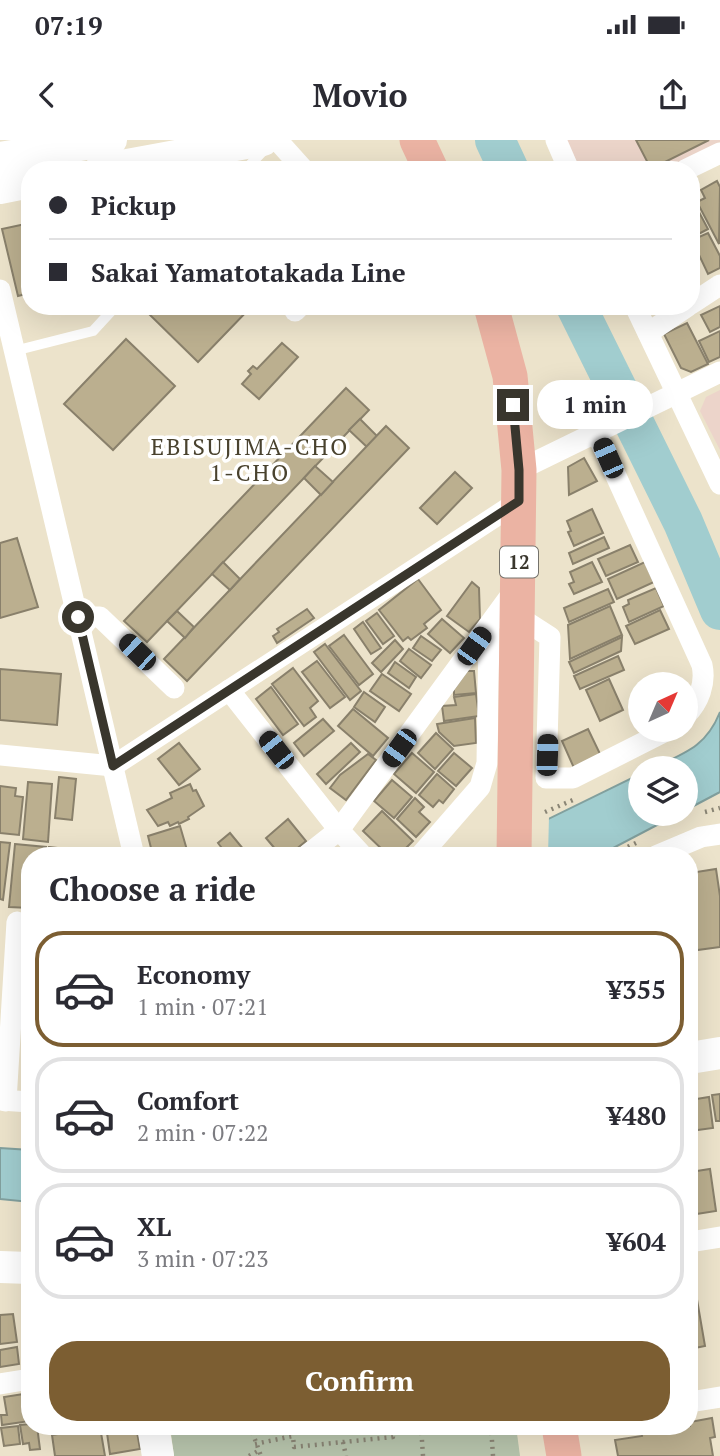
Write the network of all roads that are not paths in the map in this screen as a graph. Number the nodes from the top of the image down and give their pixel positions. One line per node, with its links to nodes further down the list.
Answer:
1 (111, 140): 7 (street)
2 (263, 140): 8 (street)
3 (275, 140): 9 (lane); 10 (street)
4 (417, 140): 11 (main road)
5 (556, 140): 12 (street)
6 (720, 153): 13 (street)
7 (0, 158)
8 (149, 161)
9 (254, 161)
10 (295, 161)
11 (427, 161)
12 (565, 161)
13 (700, 163)
14 (21, 184): 15 (street)
15 (0, 188)
16 (720, 285): 18 (street)
17 (0, 290): 24 (street)
18 (700, 298)
19 (108, 315): 24 (lane)
20 (493, 315): 29 (main road, 12)
21 (639, 315): 23 (street)
22 (675, 315): 23 (street)
23 (648, 333): 26 (street)
24 (14, 351): 30 (street)
25 (720, 372): 26 (street)
26 (670, 396): 27 (street); 28 (street)
27 (602, 429): 29 (street); 34 (street)
28 (720, 484)
29 (519, 485): 31 (main road, 12); 33 (street)
30 (78, 617): 32 (street); 37 (street)
31 (504, 621): 35 (street); 38 (street); 43 (street); 44 (main road, 12)
32 (174, 688)
33 (229, 690): 37 (street); 38 (street)
34 (698, 696)
35 (644, 742)
36 (0, 755): 37 (street)
37 (113, 766): 40 (street)
38 (339, 830): 41 (street); 42 (street)
39 (720, 835): 45 (street)
40 (132, 847)
41 (317, 847)
42 (355, 847)
43 (428, 847)
44 (514, 847)
45 (677, 847)
46 (16, 922): 49 (street)
47 (720, 1053): 48 (street)
48 (698, 1057)
49 (3, 1100): 50 (street)
50 (21, 1101)
51 (720, 1237): 52 (street)
52 (698, 1241)
53 (0, 1267): 54 (street)
54 (21, 1268)
55 (21, 1380): 56 (street)
56 (0, 1384)
57 (720, 1397): 58 (street)
58 (698, 1401)
59 (154, 1435): 61 (street)
60 (560, 1435): 62 (main road)
61 (158, 1456)
62 (564, 1456)

